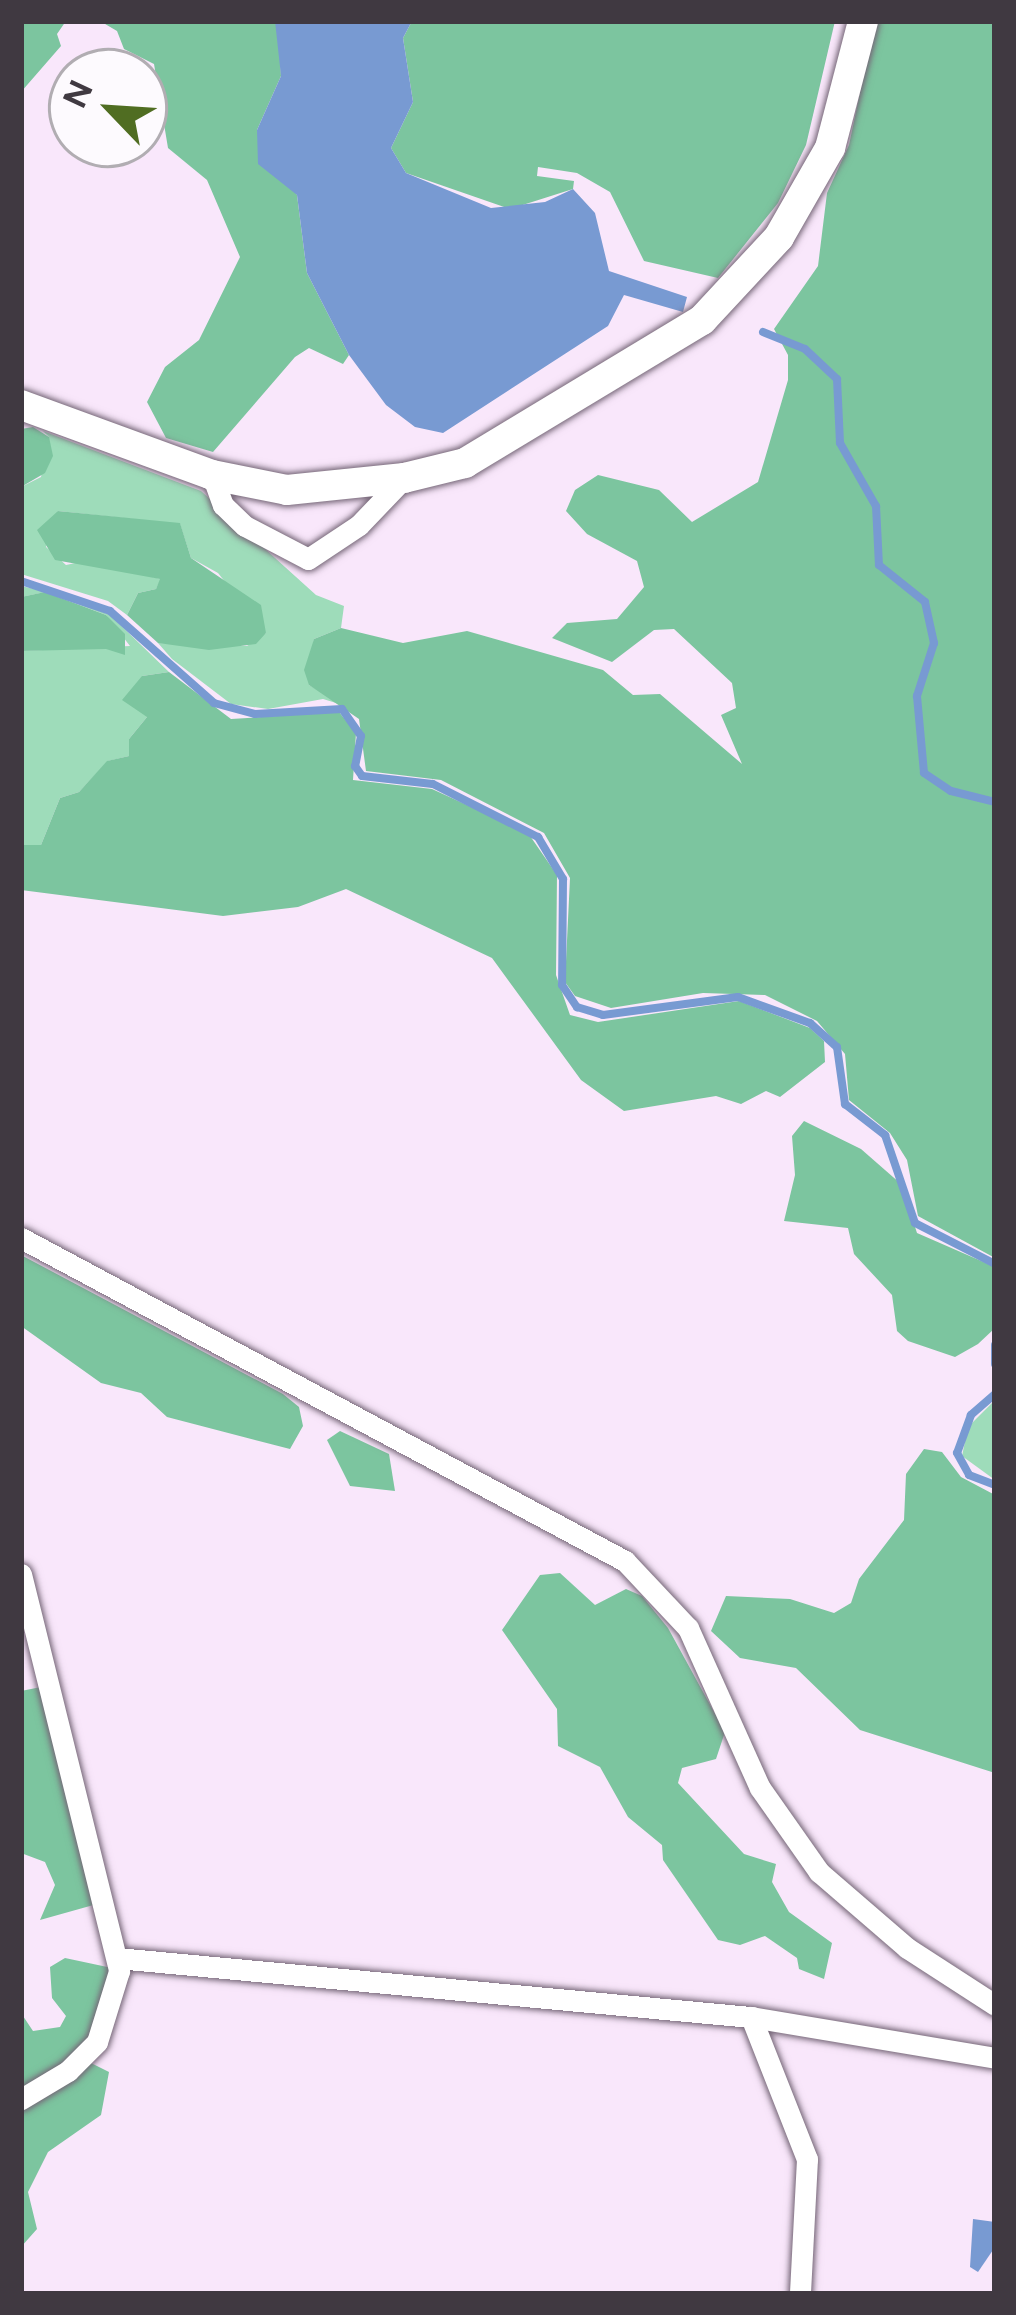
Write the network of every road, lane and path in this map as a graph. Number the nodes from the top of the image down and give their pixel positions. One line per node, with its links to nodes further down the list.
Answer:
1 (863, 21): 5 (main road)
2 (21, 383): 3 (street)
3 (30, 408): 4 (main road)
4 (212, 475): 5 (main road); 5 (street)
5 (404, 478)
6 (21, 1238): 9 (street)
7 (21, 1574): 8 (street)
8 (117, 1958): 10 (street); 12 (street)
9 (995, 2005)
10 (751, 2017): 11 (street); 13 (street)
11 (995, 2058)
12 (21, 2099)
13 (800, 2294)

